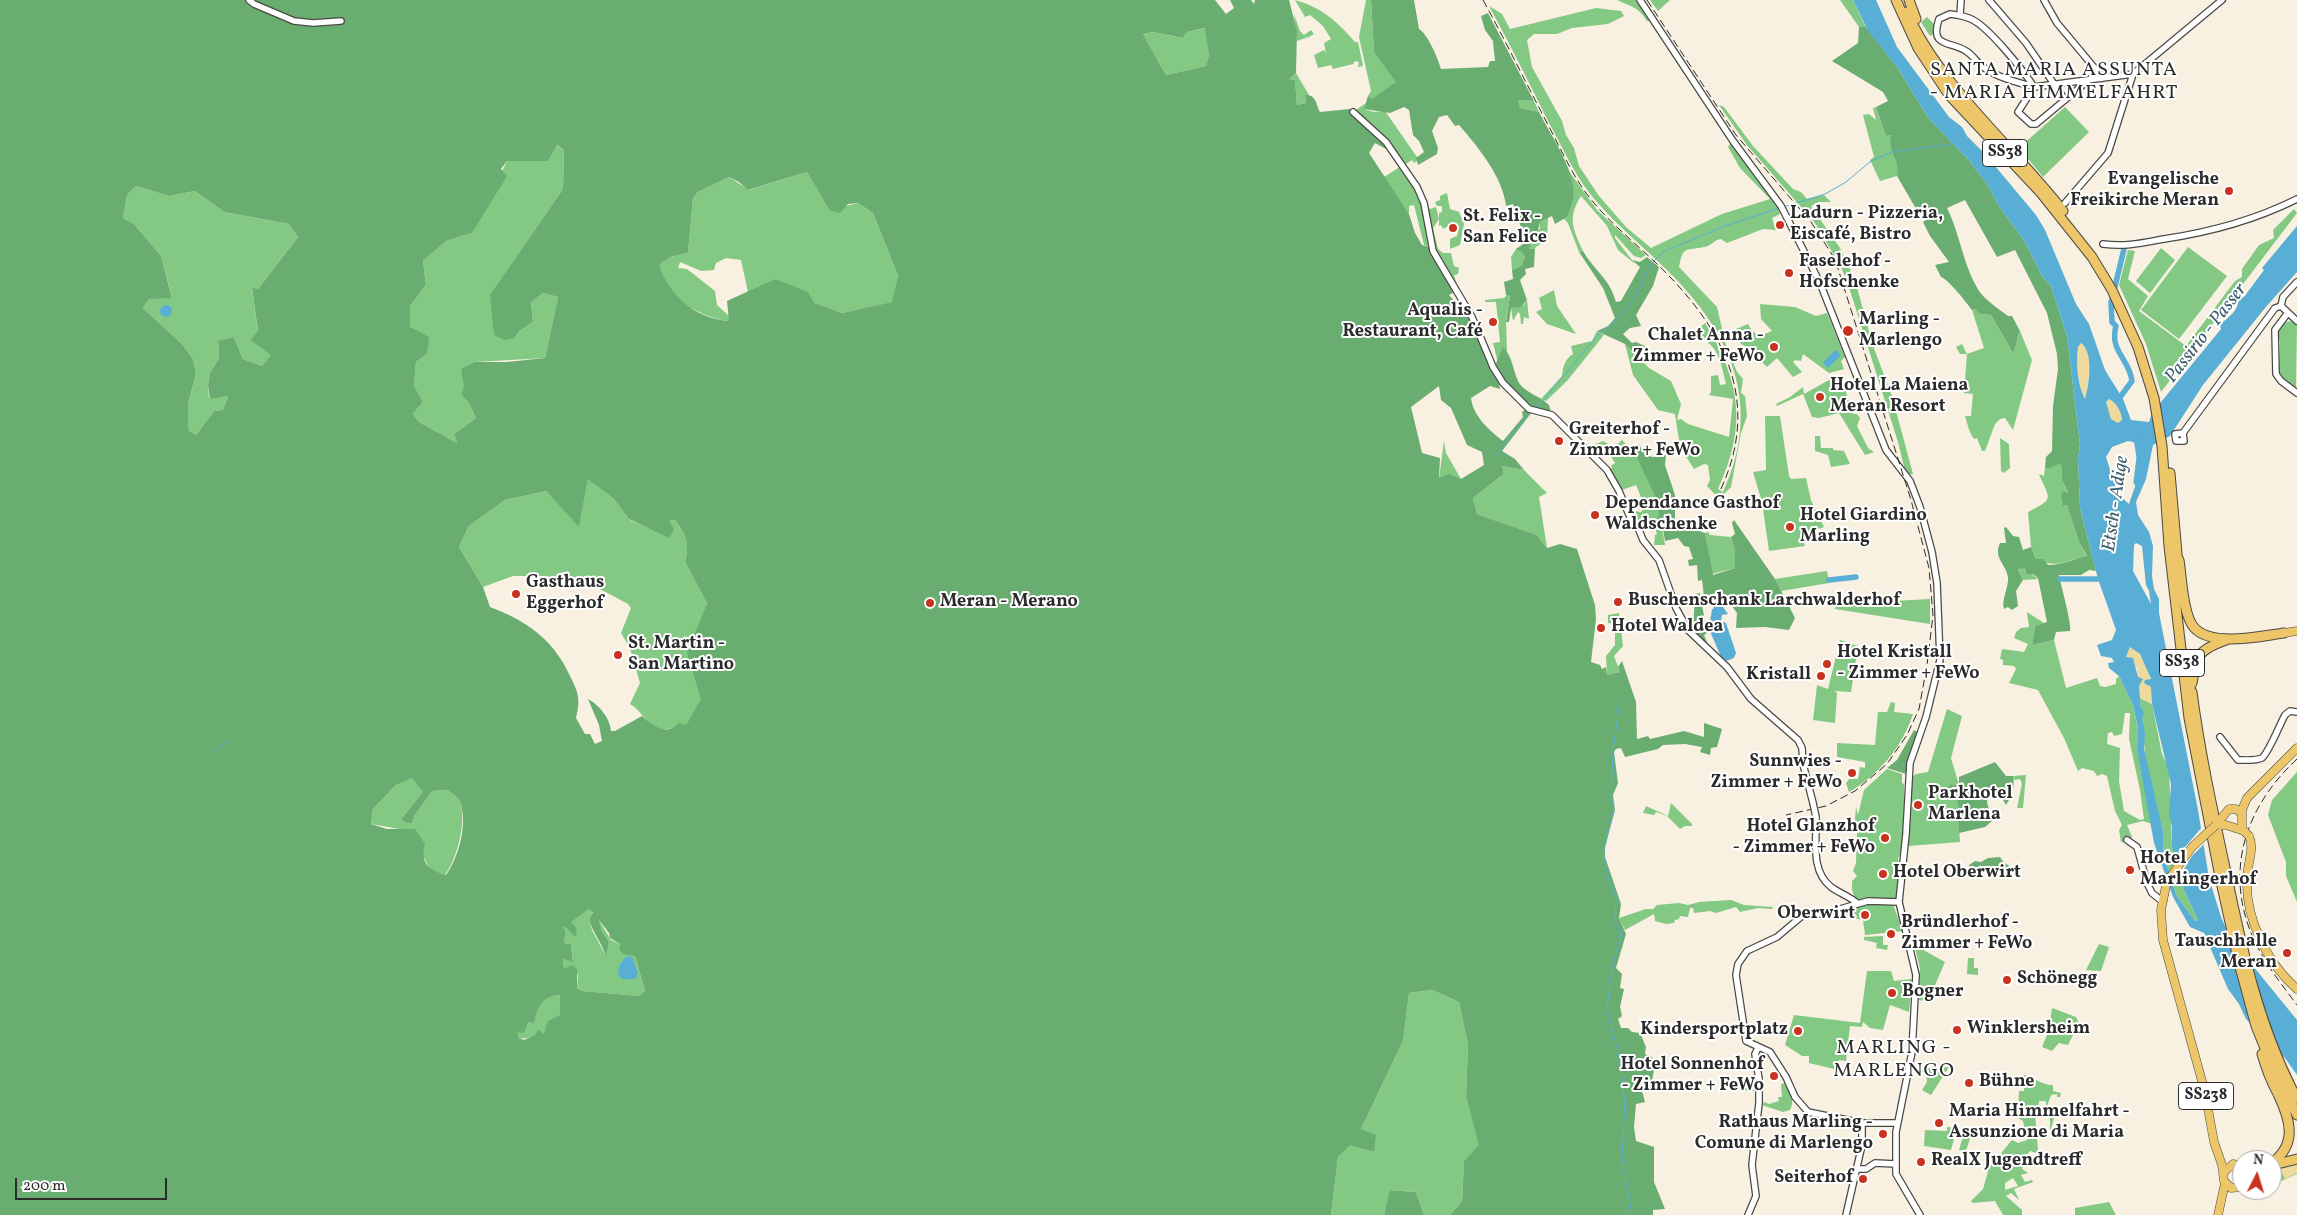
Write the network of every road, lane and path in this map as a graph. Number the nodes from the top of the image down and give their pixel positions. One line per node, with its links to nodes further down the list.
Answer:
1 (249, 0): 12 (street)
2 (1640, 0): 46 (street)
3 (1889, 0): 14 (highway)
4 (1896, 0): 14 (highway, SS38)
5 (1902, 0): 13 (highway, SS38)
6 (1909, 0): 13 (highway)
7 (1960, 0): 11 (street)
8 (1990, 0): 18 (street)
9 (2044, 0): 16 (street)
10 (2222, 0): 15 (street)
11 (1960, 15): 19 (street); 19 (street)
12 (341, 21)
13 (1922, 39): 25 (highway, SS38)
14 (1918, 48): 25 (highway, SS38)
15 (2133, 74): 16 (street); 23 (street)
16 (2102, 78): 17 (street)
17 (2090, 79): 18 (street); 20 (street)
18 (2054, 83): 19 (street); 20 (street)
19 (2034, 87): 20 (street)
20 (2066, 100)
21 (1353, 112): 48 (street, bridge)
22 (2297, 199): 24 (street)
23 (2065, 203)
24 (2103, 244)
25 (2094, 255): 32 (highway, SS38); 32 (highway, SS38)
26 (2297, 282): 27 (street)
27 (2281, 306): 28 (street); 31 (street)
28 (2287, 314): 29 (street); 30 (street)
29 (2297, 321)
30 (2297, 393)
31 (2183, 433)
32 (2165, 445): 33 (highway, SS38); 50 (highway, SS38)
33 (2175, 540): 36 (highway); 37 (highway, SS38)
34 (2297, 631): 35 (main road)
35 (2284, 633): 36 (highway)
36 (2229, 639): 37 (highway)
37 (2191, 685): 52 (highway, SS38)
38 (2297, 712): 39 (street)
39 (2220, 738)
40 (2297, 748): 41 (main road)
41 (2247, 798): 42 (main road); 44 (main road)
42 (2233, 808): 43 (main road); 44 (main road)
43 (2221, 823): 44 (main road); 47 (main road, SS238, bridge)
44 (2242, 826): 49 (main road)
45 (2127, 840): 47 (street)
46 (1899, 902): 48 (street); 55 (street)
47 (2163, 902): 56 (main road, SS238)
48 (1857, 903): 51 (street)
49 (2297, 989)
50 (2256, 1026): 53 (highway, SS38); 57 (highway)
51 (1758, 1048): 54 (street); 69 (street)
52 (2297, 1099)
53 (2297, 1115)
54 (1862, 1123): 55 (street); 63 (street)
55 (1897, 1123): 61 (street)
56 (2219, 1154): 59 (main road); 64 (main road, SS238)
57 (2282, 1156)
58 (2297, 1159): 60 (highway)
59 (2232, 1163)
60 (2282, 1163)
61 (1896, 1164): 63 (street); 71 (street)
62 (2232, 1165): 64 (main road)
63 (1856, 1169): 70 (street)
64 (2224, 1172): 65 (main road, SS238)
65 (2224, 1183): 66 (main road); 68 (main road, SS238)
66 (2232, 1186)
67 (2232, 1193): 68 (main road)
68 (2220, 1203): 72 (main road, SS238)
69 (1748, 1215)
70 (1846, 1215)
71 (1920, 1215)
72 (2218, 1215)

